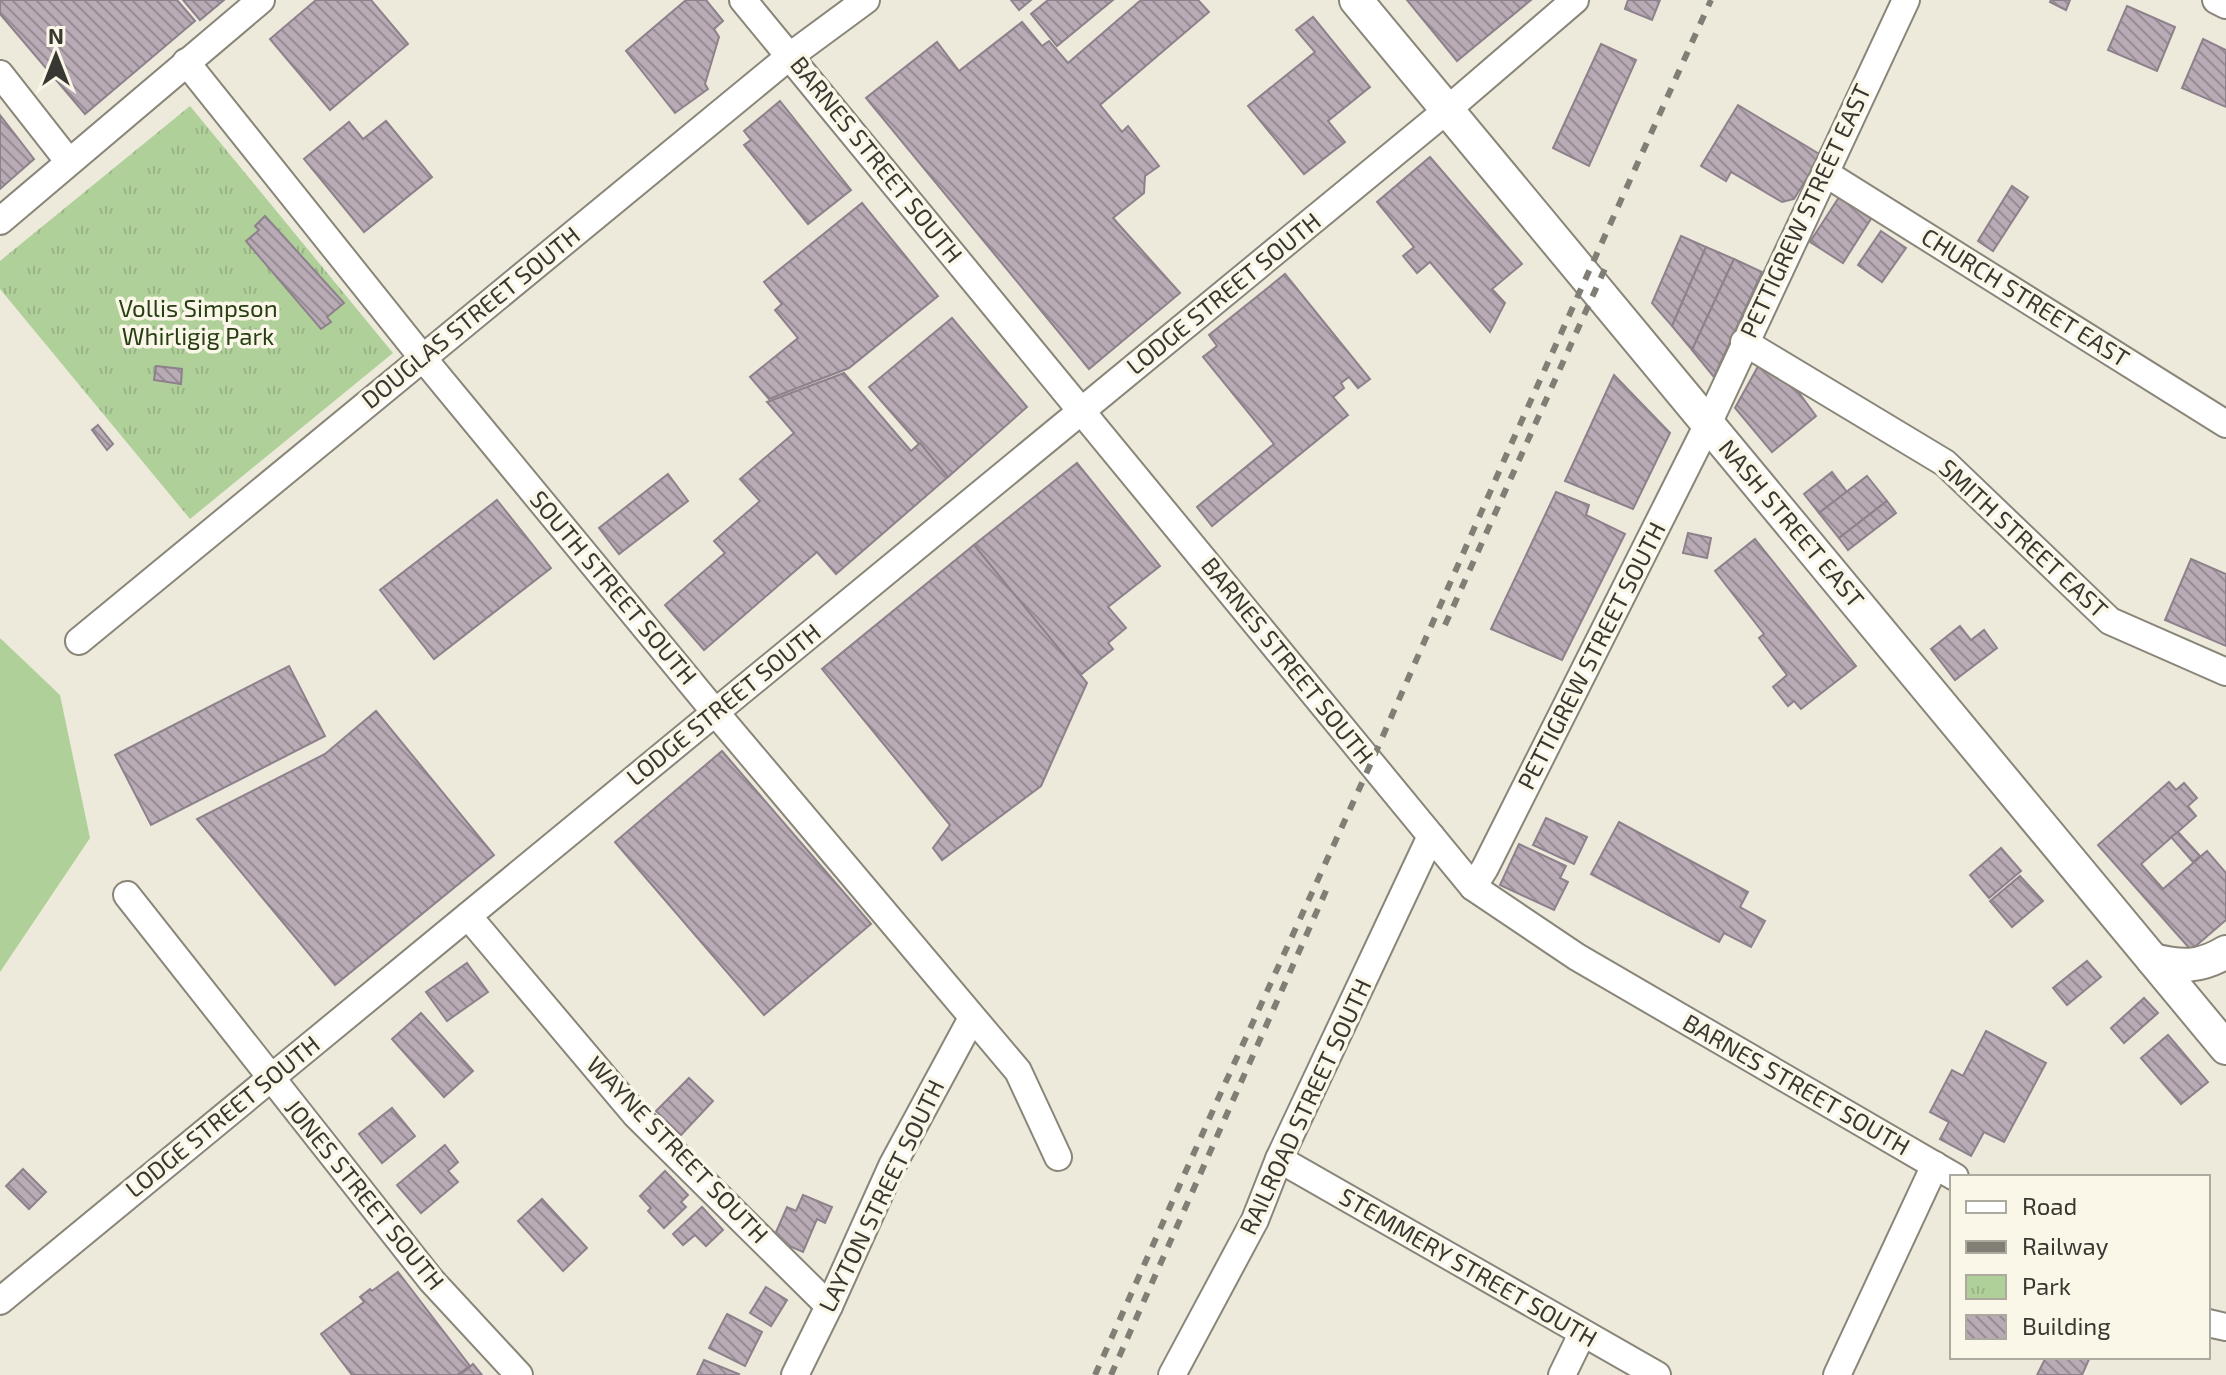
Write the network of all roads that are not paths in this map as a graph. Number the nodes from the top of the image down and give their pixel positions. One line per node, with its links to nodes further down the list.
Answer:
1 (261, 0): 10 (street)
2 (743, 0): 9 (street, BARNES STREET SOUTH)
3 (866, 0): 9 (street, DOUGLAS STREET SOUTH)
4 (1356, 0): 12 (main road, NASH STREET EAST)
5 (1575, 0): 12 (street, LODGE STREET SOUTH)
6 (1906, 0): 14 (street, PETTIGREW STREET EAST)
7 (2216, 0): 8 (street)
8 (2226, 5)
9 (790, 56): 17 (street, DOUGLAS STREET SOUTH); 18 (street, BARNES STREET SOUTH)
10 (186, 62): 13 (street); 17 (street, SOUTH STREET SOUTH)
11 (0, 74): 13 (street)
12 (1447, 110): 18 (street, LODGE STREET SOUTH); 19 (main road, NASH STREET EAST)
13 (69, 162): 15 (street)
14 (1825, 173): 16 (street, PETTIGREW STREET EAST); 20 (street, CHURCH STREET EAST)
15 (0, 221)
16 (1744, 342): 19 (street, PETTIGREW STREET EAST); 22 (street, SMITH STREET EAST)
17 (422, 357): 21 (street, DOUGLAS STREET SOUTH); 23 (street, SOUTH STREET SOUTH)
18 (1081, 411): 23 (street, LODGE STREET SOUTH); 24 (street, BARNES STREET SOUTH)
19 (1708, 424): 25 (street, PETTIGREW STREET SOUTH); 29 (main road, NASH STREET EAST)
20 (2226, 424)
21 (79, 641)
22 (2226, 672)
23 (715, 712): 27 (street, LODGE STREET SOUTH); 30 (street, SOUTH STREET SOUTH)
24 (1431, 836): 25 (street, BARNES STREET SOUTH); 34 (street, RAILROAD STREET SOUTH)
25 (1473, 887): 35 (street, BARNES STREET SOUTH)
26 (127, 895): 32 (street, JONES STREET SOUTH)
27 (468, 916): 32 (street, LODGE STREET SOUTH); 37 (street, WAYNE STREET SOUTH)
28 (2226, 952): 29 (main road)
29 (2153, 960): 31 (main road, NASH STREET EAST)
30 (972, 1018): 33 (street, SOUTH STREET SOUTH); 37 (street, LAYTON STREET SOUTH)
31 (2226, 1048)
32 (271, 1078): 36 (street, LODGE STREET SOUTH); 39 (street, JONES STREET SOUTH)
33 (1058, 1157)
34 (1279, 1159): 38 (street, STEMMERY STREET SOUTH); 41 (street, RAILROAD STREET SOUTH)
35 (1945, 1171): 44 (street)
36 (0, 1301)
37 (829, 1306): 40 (street, LAYTON STREET SOUTH)
38 (1582, 1334): 42 (street); 43 (street, STEMMERY STREET SOUTH)
39 (519, 1375)
40 (795, 1375)
41 (1172, 1375)
42 (1562, 1375)
43 (1657, 1375)
44 (1837, 1375)

